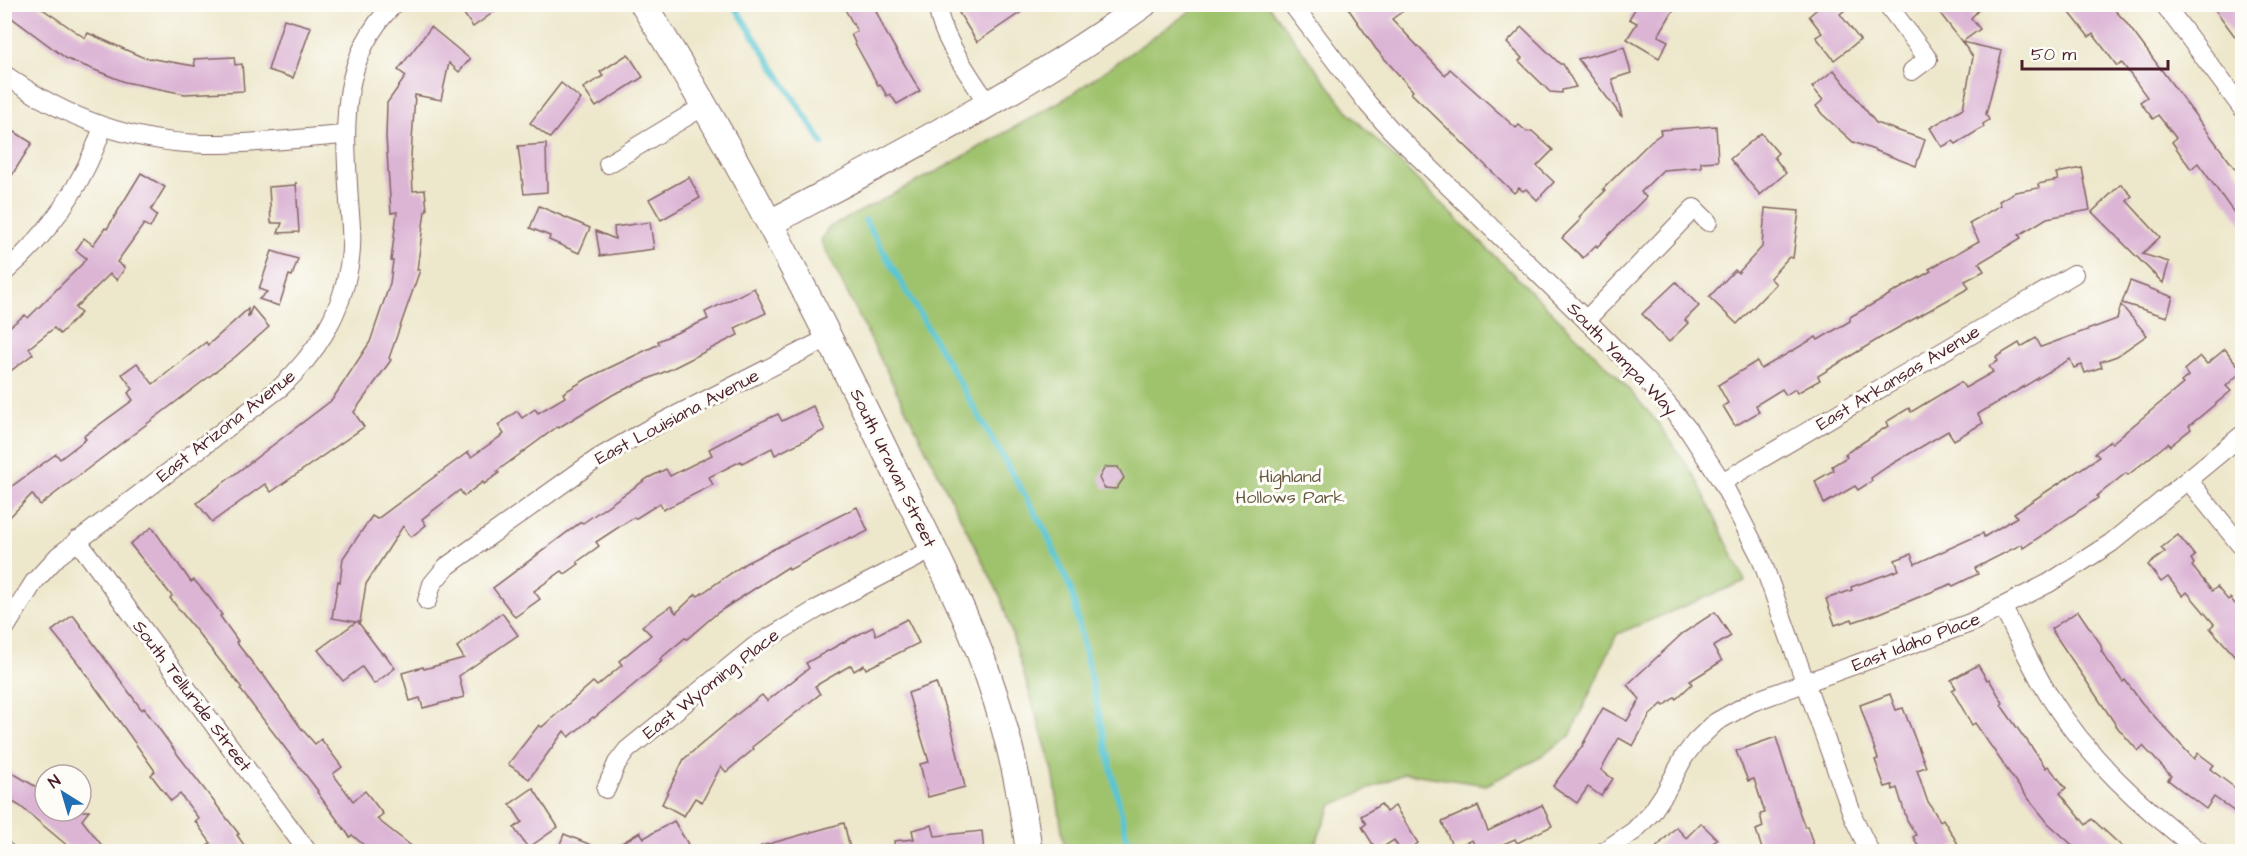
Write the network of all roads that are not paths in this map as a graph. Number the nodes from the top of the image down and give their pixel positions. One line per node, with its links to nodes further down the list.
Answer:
1 (394, 4): 14 (street, East Arizona Avenue)
2 (643, 4): 11 (street, South Uravan Street)
3 (938, 4): 10 (street)
4 (1144, 4): 10 (street)
5 (1292, 4): 20 (street, South Yampa Way)
6 (1887, 4): 8 (street)
7 (2164, 4): 12 (street)
8 (1912, 71)
9 (4, 74): 13 (street)
10 (988, 104): 17 (street)
11 (704, 106): 15 (street); 17 (street, South Uravan Street)
12 (2242, 108)
13 (103, 127): 14 (street); 18 (street)
14 (345, 135): 25 (street, East Arizona Avenue)
15 (608, 164)
16 (1708, 222): 20 (street)
17 (770, 223): 21 (street, South Uravan Street)
18 (4, 273)
19 (2074, 274): 24 (street, East Arkansas Avenue)
20 (1586, 320): 24 (street, South Yampa Way)
21 (830, 338): 27 (street, South Uravan Street); 28 (street, East Louisiana Avenue)
22 (2242, 435): 23 (street, East Idaho Place)
23 (2188, 480): 26 (street); 29 (street, East Idaho Place)
24 (1722, 482): 31 (street, South Yampa Way)
25 (77, 540): 30 (street, East Arizona Avenue); 33 (street, South Telluride Street)
26 (2242, 547)
27 (933, 549): 32 (street, East Wyoming Place); 34 (street, South Uravan Street)
28 (427, 601)
29 (2003, 608): 31 (street, East Idaho Place); 37 (street)
30 (4, 630)
31 (1805, 683): 35 (street, East Idaho Place); 36 (street, South Yampa Way)
32 (606, 789)
33 (308, 852)
34 (1029, 852)
35 (1603, 852)
36 (1870, 852)
37 (2201, 852)

